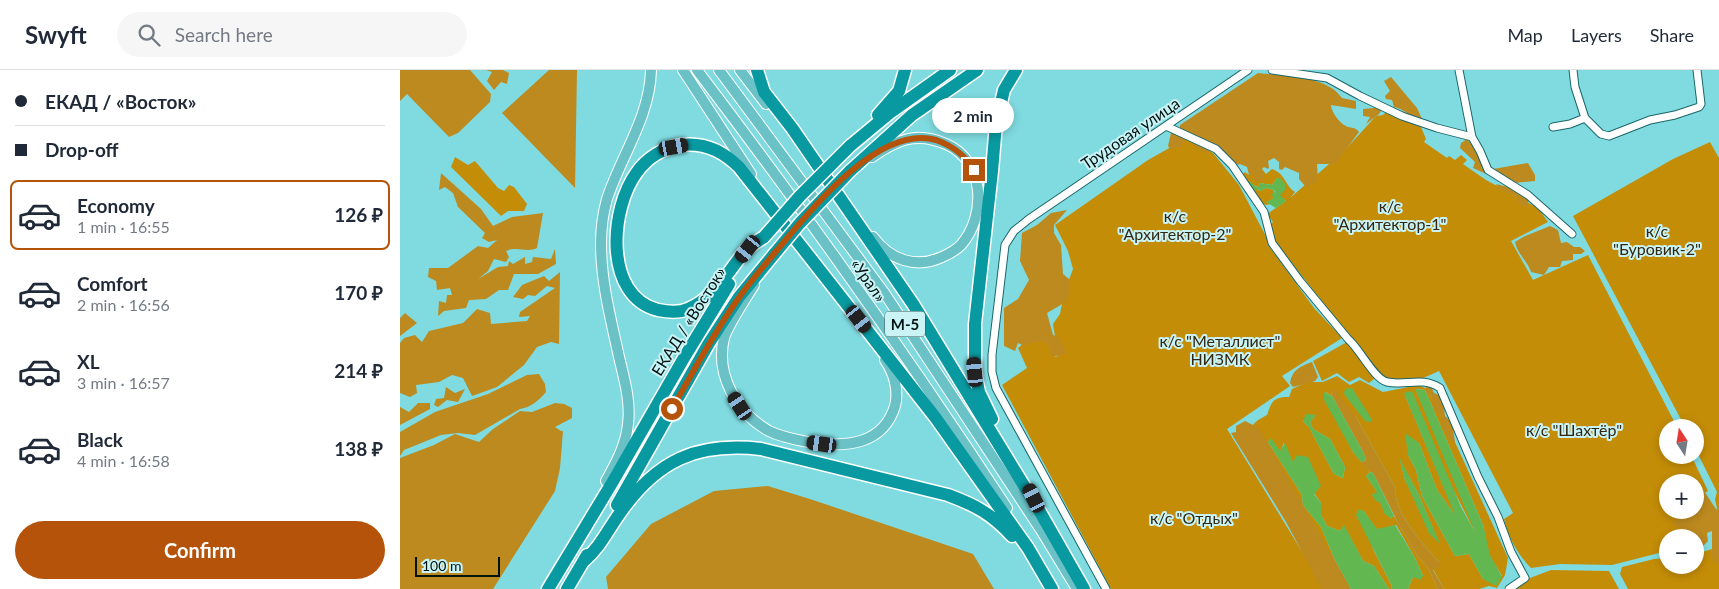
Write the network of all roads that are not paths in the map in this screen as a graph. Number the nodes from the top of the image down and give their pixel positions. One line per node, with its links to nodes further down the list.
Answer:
1 (651, 70): 30 (main road)
2 (683, 70): 24 (main road)
3 (697, 70): 35 (main road, «Урал» / М-5)
4 (719, 70): 36 (main road, «Урал» / М-5)
5 (740, 70): 21 (main road)
6 (757, 70): 21 (highway)
7 (905, 70): 20 (highway)
8 (950, 70): 20 (highway, ЕКАД / «Восток»)
9 (977, 70): 22 (highway, ЕКАД / «Восток»)
10 (1016, 70): 29 (highway)
11 (1248, 70): 17 (street, Трудовая улица)
12 (1272, 70): 19 (street)
13 (1458, 70): 19 (street)
14 (1573, 70): 16 (street)
15 (1697, 70): 16 (street)
16 (1585, 118): 18 (street)
17 (1166, 126): 38 (street, Трудовая улица); 39 (street)
18 (1553, 127)
19 (1472, 137): 25 (street)
20 (852, 144): 26 (highway, ЕКАД / «Восток», bridge)
21 (812, 159): 23 (highway)
22 (850, 171): 23 (main road); 27 (highway, ЕКАД / «Восток», bridge)
23 (826, 178): 29 (highway)
24 (783, 223): 26 (highway); 28 (highway)
25 (1572, 234)
26 (764, 237): 30 (highway, ЕКАД / «Восток»)
27 (772, 256): 28 (main road); 31 (highway, ЕКАД / «Восток»)
28 (846, 304): 34 (highway)
29 (1040, 512): 37 (highway)
30 (589, 520): 32 (highway, ЕКАД / «Восток»)
31 (584, 561): 33 (highway); 34 (highway)
32 (548, 589)
33 (567, 589)
34 (1050, 589)
35 (1057, 589)
36 (1077, 589)
37 (1084, 589)
38 (1106, 589)
39 (1509, 589)

